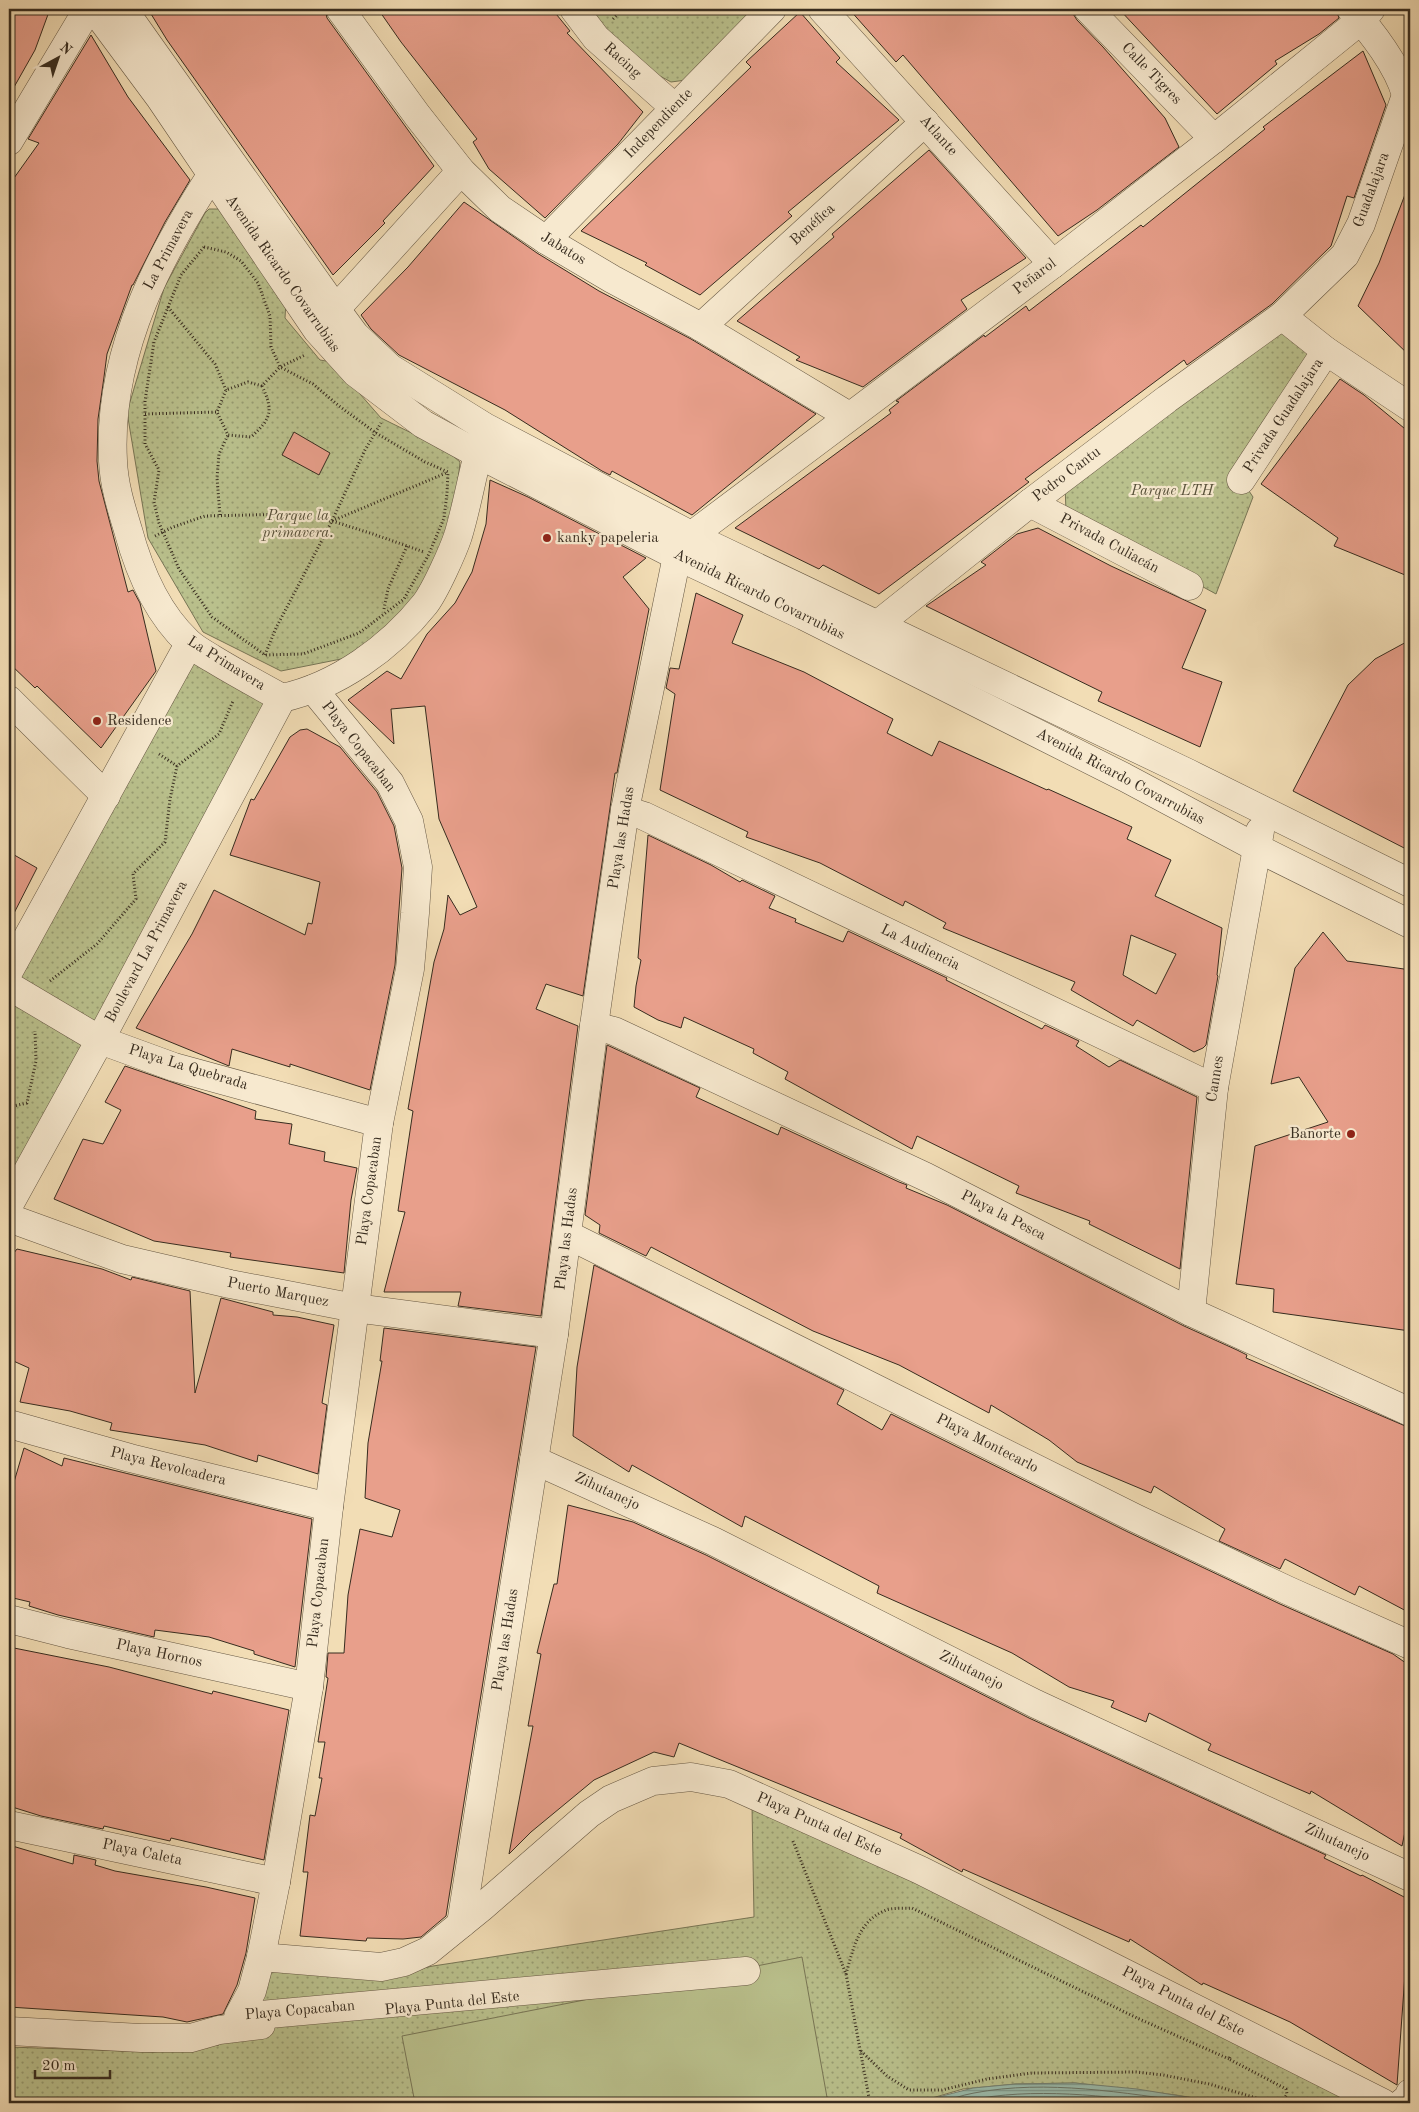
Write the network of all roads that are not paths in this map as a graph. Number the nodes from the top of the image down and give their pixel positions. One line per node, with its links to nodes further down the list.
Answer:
1 (88, 9): 12 (street)
2 (94, 9): 14 (street, Avenida Ricardo Covarrubias)
3 (123, 9): 14 (street, Avenida Ricardo Covarrubias)
4 (340, 9): 15 (street, Jabatos)
5 (574, 9): 10 (street, Racing)
6 (772, 9): 10 (street, Independiente)
7 (822, 9): 11 (street, Atlante)
8 (1088, 9): 13 (street, Calle Tigres)
9 (1361, 12): 13 (street, Peñarol); 19 (street, Guadalajara)
10 (675, 108): 16 (street, Independiente)
11 (925, 122): 17 (street, Atlante); 20 (street, Benéfica)
12 (9, 139)
13 (1214, 139): 17 (street, Peñarol)
14 (219, 164): 18 (street, Avenida Ricardo Covarrubias); 21 (street, Avenida Ricardo Covarrubias); 32 (street, La Primavera)
15 (461, 171): 16 (street, Jabatos); 18 (street)
16 (546, 240): 20 (street, Jabatos)
17 (1053, 264): 24 (street, Peñarol)
18 (335, 308): 21 (street); 25 (street, Avenida Ricardo Covarrubias)
19 (1282, 316): 22 (street); 28 (street, Pedro Cantu)
20 (701, 327): 24 (street, Jabatos)
21 (323, 337): 26 (street, Avenida Ricardo Covarrubias)
22 (1326, 352): 23 (street); 27 (street, Privada Guadalajara)
23 (1410, 407)
24 (849, 416): 29 (street, Peñarol)
25 (486, 427): 26 (street, La Primavera); 29 (street, Avenida Ricardo Covarrubias)
26 (478, 454): 29 (street, Avenida Ricardo Covarrubias); 33 (street, La Primavera)
27 (1241, 480)
28 (1030, 503): 30 (street, Privada Culiacán); 31 (street, Pedro Cantu)
29 (684, 546): 31 (street, Avenida Ricardo Covarrubias); 37 (street, Playa las Hadas)
30 (1188, 586)
31 (867, 634): 38 (street, Avenida Ricardo Covarrubias); 39 (street, Avenida Ricardo Covarrubias)
32 (189, 644): 34 (street, La Primavera); 36 (street)
33 (313, 689): 34 (street, La Primavera); 47 (street, Playa Copacaban)
34 (282, 698): 45 (street, Boulevard La Primavera)
35 (9, 700): 36 (street)
36 (106, 796): 42 (street)
37 (625, 810): 44 (street, Playa las Hadas); 46 (street, La Audiencia)
38 (1264, 811): 39 (street, Cannes); 40 (street, Avenida Ricardo Covarrubias)
39 (1257, 848): 41 (street, Avenida Ricardo Covarrubias); 46 (street, Cannes)
40 (1410, 883)
41 (1410, 924)
42 (9, 971)
43 (29, 998): 45 (street, Playa La Quebrada)
44 (594, 1026): 50 (street, Playa las Hadas); 52 (street, Playa la Pesca)
45 (100, 1040): 47 (street, Playa La Quebrada); 48 (street, Boulevard La Primavera)
46 (1214, 1088): 52 (street, Cannes)
47 (379, 1123): 51 (street, Playa Copacaban)
48 (9, 1204)
49 (9, 1218): 51 (street, Puerto Marquez)
50 (568, 1235): 53 (street, Playa las Hadas); 59 (street, Playa Montecarlo)
51 (354, 1308): 53 (street, Puerto Marquez); 57 (street, Playa Copacaban)
52 (1191, 1312): 54 (street, Playa la Pesca)
53 (554, 1334): 56 (street, Playa las Hadas)
54 (1410, 1412)
55 (9, 1424): 57 (street, Playa Revolcadera)
56 (534, 1460): 62 (street, Zihutanejo); 64 (street, Playa las Hadas)
57 (329, 1507): 60 (street, Playa Copacaban)
58 (9, 1619): 60 (street, Playa Hornos)
59 (1410, 1645)
60 (309, 1687): 63 (street, Playa Copacaban)
61 (9, 1825): 63 (street, Playa Caleta)
62 (1410, 1877)
63 (276, 1882): 65 (street, Playa Copacaban)
64 (461, 1924): 65 (street, Playa Punta del Este); 69 (street, Playa Punta del Este)
65 (261, 1957): 66 (street, Playa Copacaban)
66 (746, 1971): 67 (street, Playa Punta del Este)
67 (9, 2031)
68 (1410, 2093): 70 (street)
69 (1383, 2103)
70 (1402, 2103)

